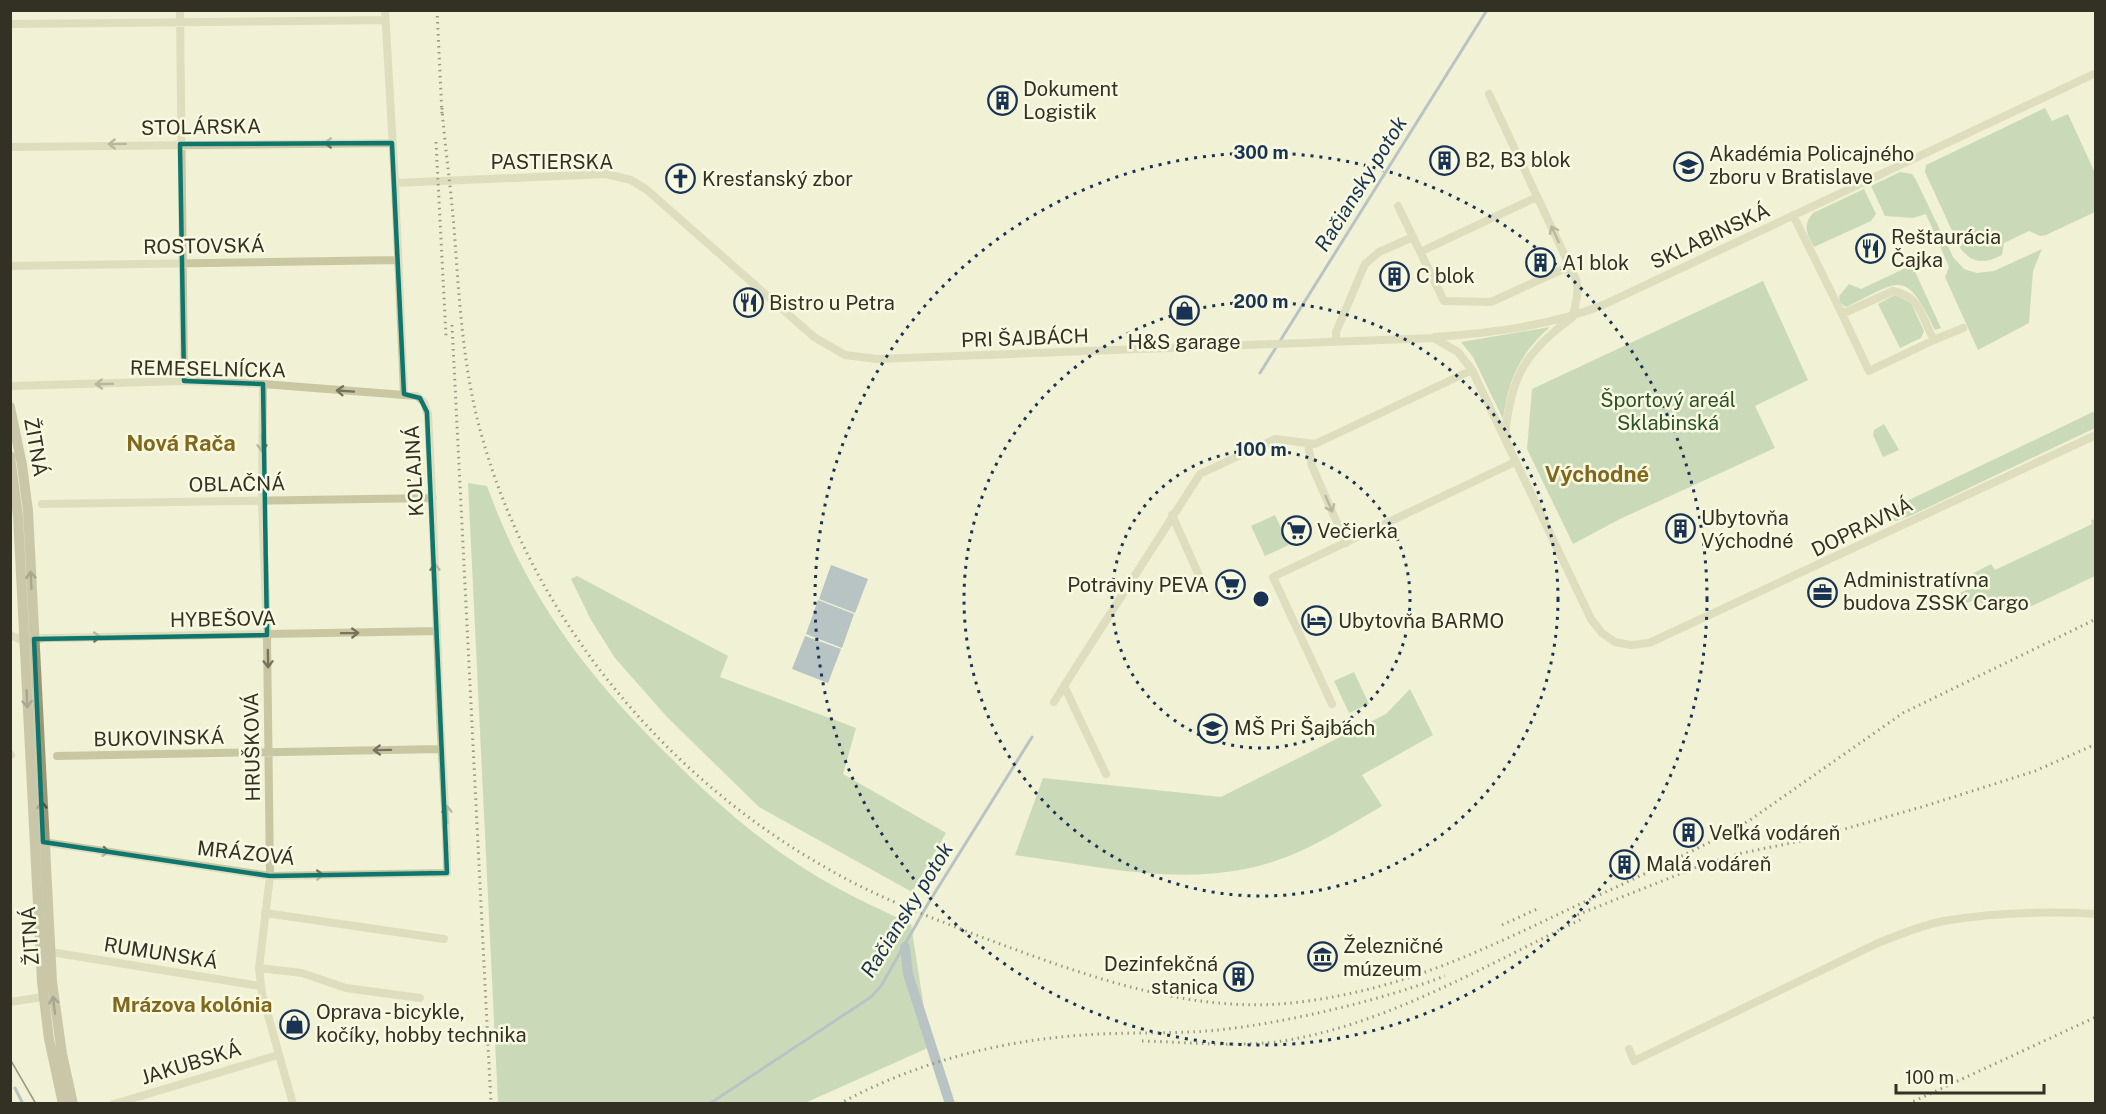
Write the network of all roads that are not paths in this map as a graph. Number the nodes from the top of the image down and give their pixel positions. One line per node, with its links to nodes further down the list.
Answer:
1 (180, 10): 4 (street)
2 (385, 10): 3 (street)
3 (385, 20): 4 (street); 8 (street)
4 (180, 22): 5 (street); 9 (street)
5 (10, 24)
6 (2096, 73): 15 (street, SKLABINSKÁ)
7 (1490, 94): 13 (street)
8 (392, 143): 9 (street, STOLÁRSKA, one-way to 9); 12 (street)
9 (180, 144): 10 (street, STOLÁRSKA, one-way to 10); 19 (street)
10 (10, 147)
11 (631, 180): 12 (street, PASTIERSKA); 27 (street, PRI ŠAJBÁCH)
12 (395, 183): 18 (street)
13 (1537, 197): 17 (street); 21 (street, one-way to 13)
14 (1398, 206): 16 (street)
15 (1793, 215): 22 (street, SKLABINSKÁ); 23 (street, SKLABINSKÁ)
16 (1413, 237): 17 (street); 27 (street)
17 (1420, 252): 21 (street)
18 (398, 260): 19 (street, ROSTOVSKÁ); 32 (street)
19 (183, 263): 20 (street, ROSTOVSKÁ); 29 (street)
20 (10, 266)
21 (1572, 271): 23 (street)
22 (1842, 314): 26 (street); 26 (street, SKLABINSKÁ)
23 (1574, 316): 25 (street, SKLABINSKÁ); 35 (street)
24 (1963, 328): 26 (street, SKLABINSKÁ)
25 (1434, 338): 27 (street, PRI ŠAJBÁCH); 28 (street)
26 (1934, 340)
27 (1336, 341)
28 (1472, 370): 35 (street); 36 (street)
29 (184, 381): 30 (street, REMESELNÍCKA); 31 (street, REMESELNÍCKA, one-way to 31)
30 (263, 384): 32 (street, REMESELNÍCKA, one-way to 30); 40 (street, HRUŠKOVÁ, one-way to 40)
31 (10, 386)
32 (404, 394): 39 (street, KOĽAJNÁ)
33 (10, 406): 48 (main road, ŽITNÁ, one-way to 33)
34 (2096, 435): 38 (street, DOPRAVNÁ)
35 (1505, 439): 38 (street)
36 (1308, 444): 42 (street); 43 (street, one-way to 43)
37 (10, 456): 48 (main road, ŽITNÁ)
38 (1515, 462): 43 (street)
39 (433, 498): 40 (street, OBLAČNÁ); 45 (street, KOĽAJNÁ, one-way to 39)
40 (262, 500): 41 (street, OBLAČNÁ); 47 (street, HRUŠKOVÁ)
41 (42, 504)
42 (1172, 515): 44 (street); 49 (street)
43 (1346, 543): 51 (street)
44 (1205, 590)
45 (437, 630): 47 (street, HYBEŠOVA, one-way to 45); 52 (street, KOĽAJNÁ)
46 (10, 635): 48 (street, HYBEŠOVA)
47 (267, 635): 48 (street, HYBEŠOVA, one-way to 47); 53 (street, HRUŠKOVÁ, one-way to 53)
48 (29, 640): 56 (main road, ŽITNÁ, one-way to 48); 65 (main road, ŽITNÁ, one-way to 65)
49 (1064, 686): 50 (street); 55 (street)
50 (1054, 702)
51 (1332, 704)
52 (441, 749): 53 (street, BUKOVINSKÁ, one-way to 53); 57 (street, KOĽAJNÁ, one-way to 52)
53 (269, 752): 54 (street, BUKOVINSKÁ); 58 (street, HRUŠKOVÁ)
54 (57, 756)
55 (1106, 774)
56 (43, 842): 58 (street, MRÁZOVÁ, one-way to 58); 71 (main road, ŽITNÁ, one-way to 56)
57 (447, 873): 58 (street, MRÁZOVÁ, one-way to 57)
58 (270, 876): 59 (street, HRUŠKOVÁ)
59 (265, 913): 61 (street); 63 (street, HRUŠKOVÁ)
60 (2096, 914): 68 (street)
61 (444, 939)
62 (57, 953): 64 (street, RUMUNSKÁ)
63 (259, 968): 64 (street, HRUŠKOVÁ); 66 (street)
64 (260, 986): 69 (street, HRUŠKOVÁ)
65 (43, 997): 67 (street); 70 (main road, ŽITNÁ)
66 (420, 998)
67 (10, 1002)
68 (1629, 1049)
69 (278, 1054): 72 (street, JAKUBSKÁ); 73 (street, HRUŠKOVÁ)
70 (63, 1104)
71 (73, 1104)
72 (114, 1104)
73 (293, 1104)

